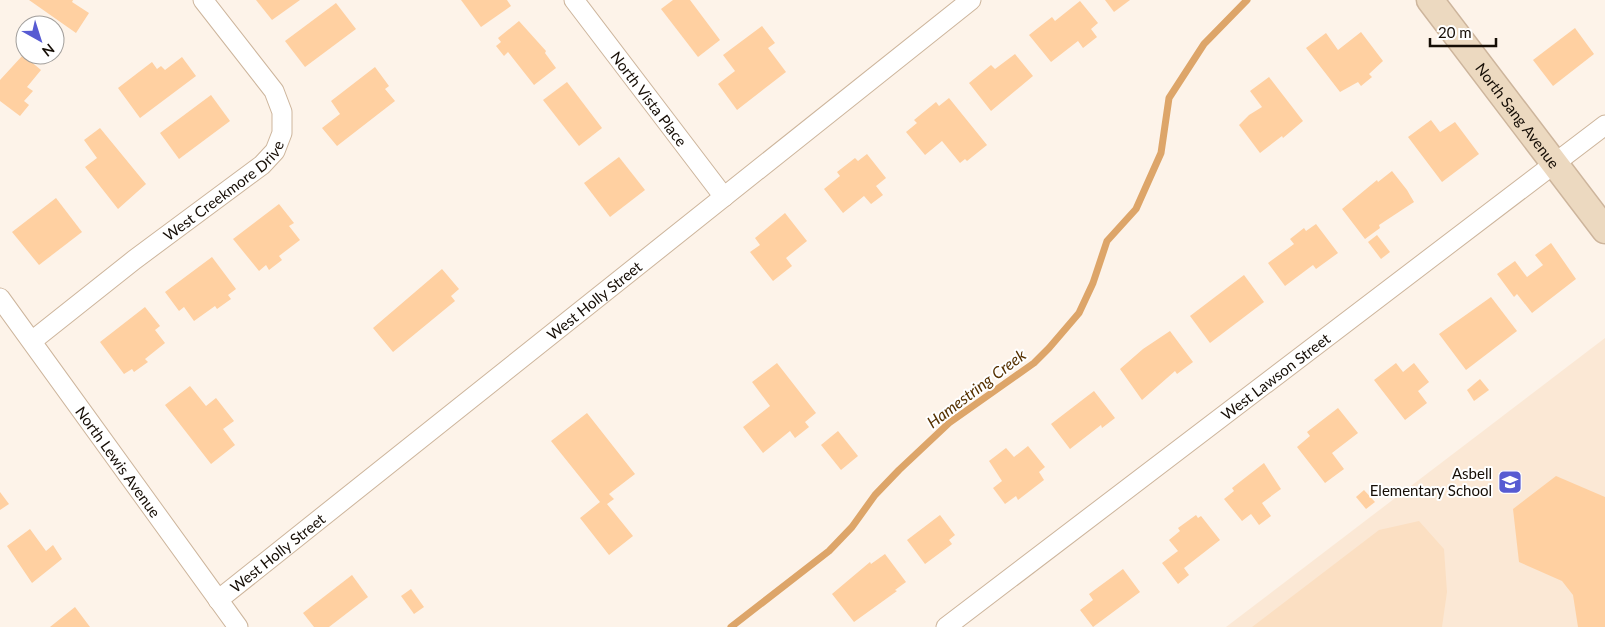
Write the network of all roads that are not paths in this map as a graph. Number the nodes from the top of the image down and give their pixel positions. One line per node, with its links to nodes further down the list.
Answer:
1 (203, 0): 10 (street, West Creekmore Drive)
2 (574, 0): 7 (street, North Vista Place)
3 (971, 0): 7 (street, West Holly Street)
4 (1430, 0): 6 (street, North Sang Avenue)
5 (1605, 125): 6 (street, West Lawson Street)
6 (1555, 163): 8 (street, North Sang Avenue); 13 (street, West Lawson Street)
7 (724, 197): 11 (street, West Holly Street)
8 (1605, 230)
9 (0, 298): 10 (street, North Lewis Avenue)
10 (32, 340): 11 (street, North Lewis Avenue)
11 (218, 600): 12 (street, North Lewis Avenue)
12 (238, 627)
13 (946, 627)

